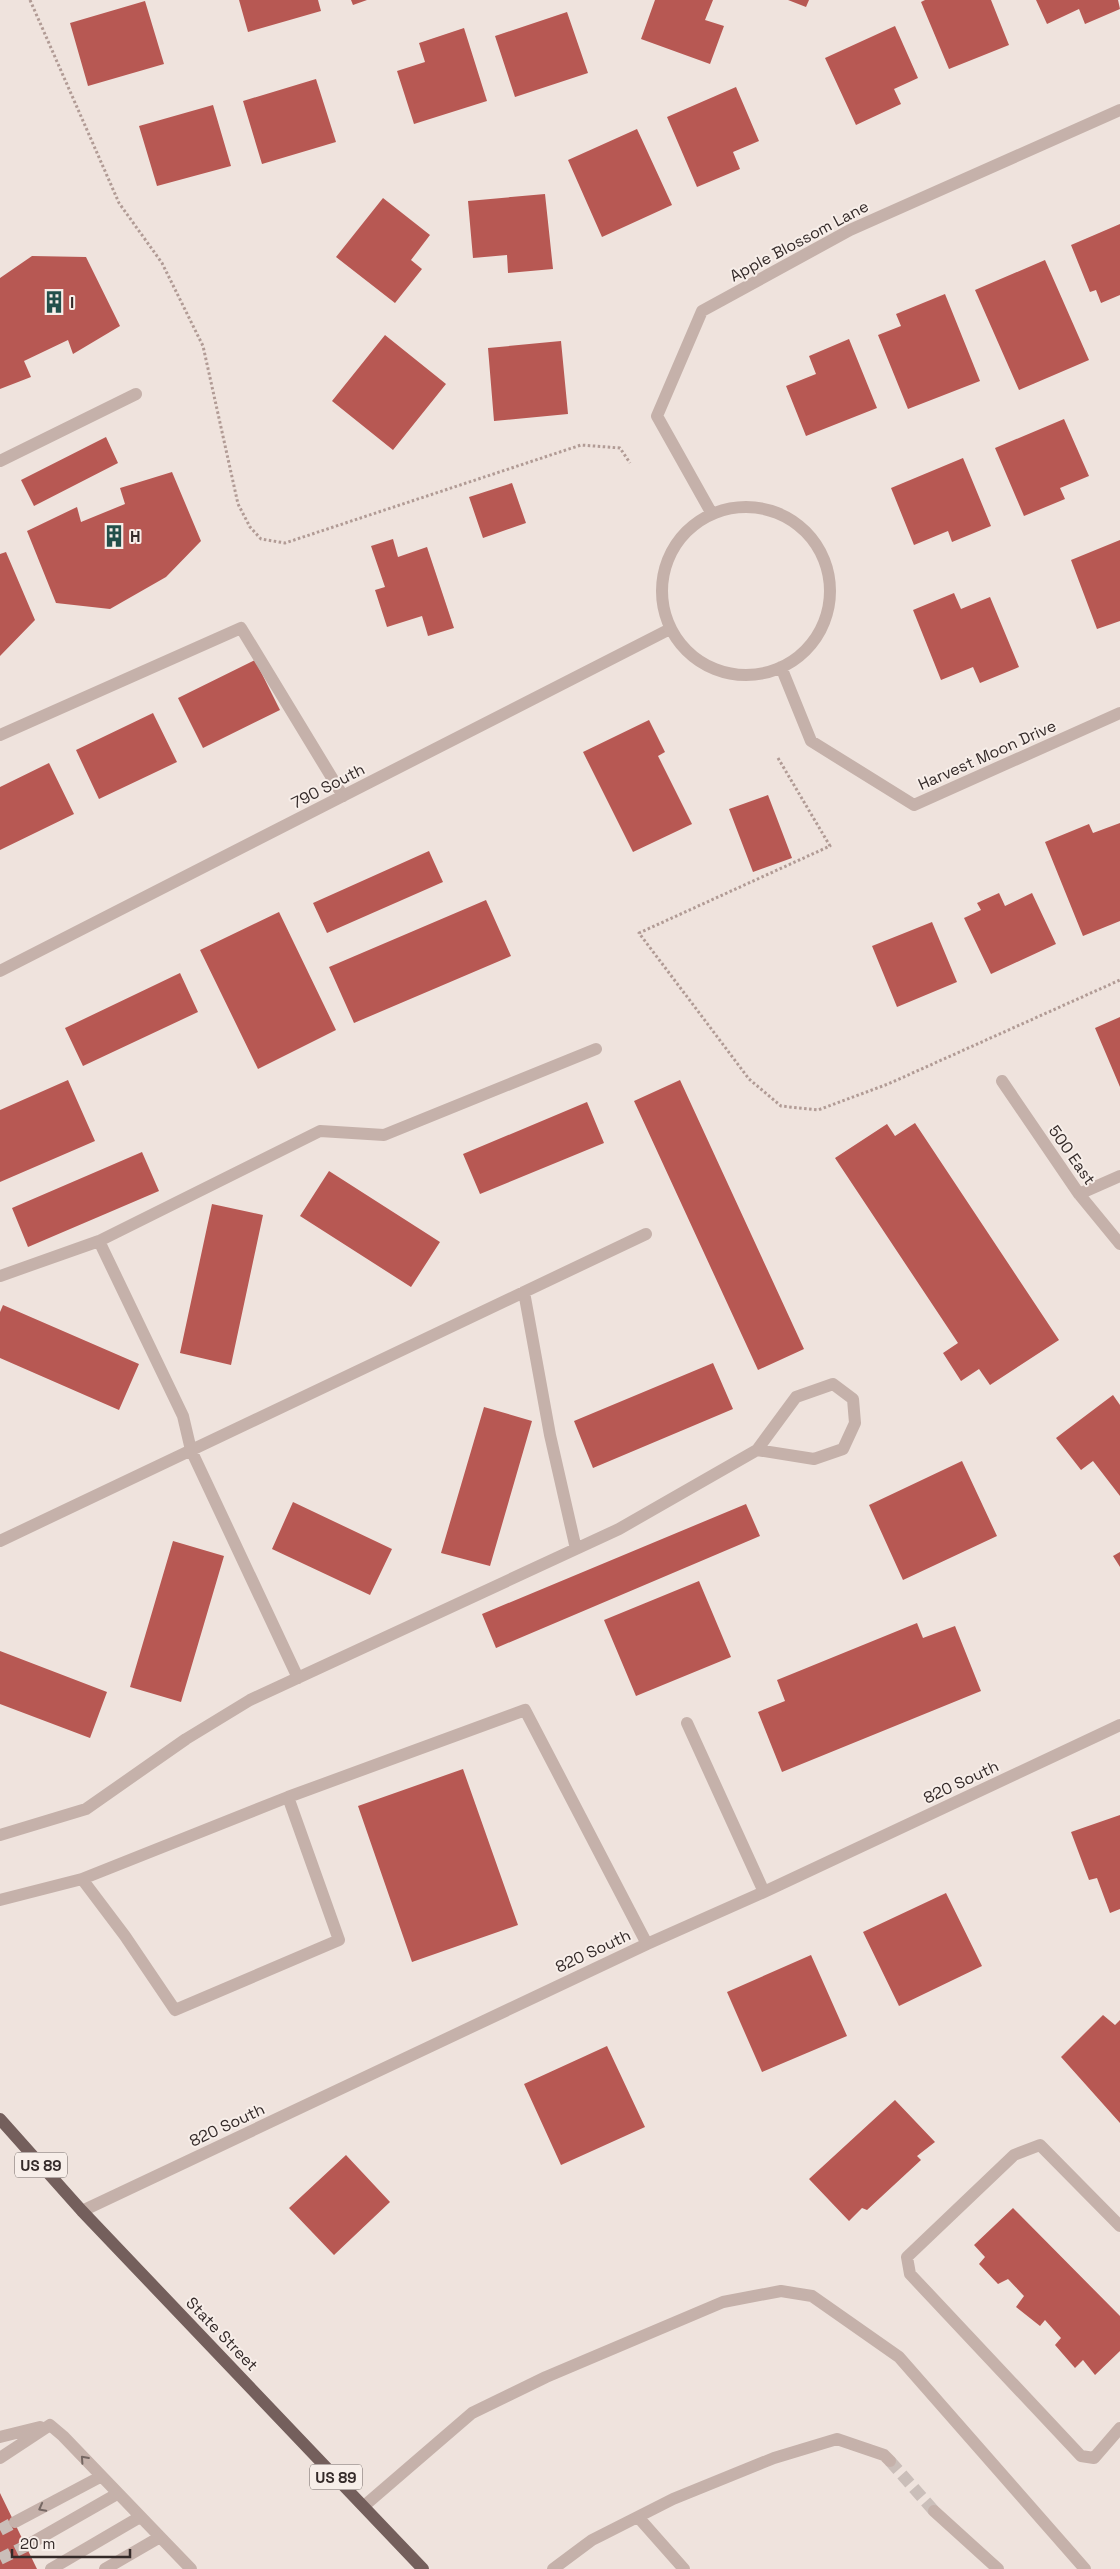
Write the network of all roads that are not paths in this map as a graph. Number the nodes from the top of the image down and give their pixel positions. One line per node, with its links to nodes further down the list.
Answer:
1 (1120, 110): 4 (street, Apple Blossom Lane)
2 (136, 394): 3 (street)
3 (0, 461)
4 (712, 514): 5 (street); 6 (street)
5 (670, 630): 6 (street); 9 (street, 790 South)
6 (781, 667): 7 (street, Harvest Moon Drive)
7 (1120, 713)
8 (0, 735): 9 (street)
9 (343, 796): 10 (street, 790 South)
10 (0, 971)
11 (596, 1049): 16 (street)
12 (1002, 1081): 14 (street, 500 East)
13 (1120, 1176): 14 (street)
14 (1079, 1194): 17 (street, 500 East)
15 (646, 1234): 19 (street)
16 (99, 1241): 18 (street); 20 (street)
17 (1120, 1244)
18 (0, 1276)
19 (524, 1292): 20 (street); 23 (street)
20 (191, 1450): 22 (street); 24 (street)
21 (757, 1450): 21 (street); 23 (street)
22 (0, 1541)
23 (576, 1549): 24 (street)
24 (298, 1678): 28 (street)
25 (687, 1723): 30 (street)
26 (1120, 1725): 30 (street, 820 South)
27 (288, 1796): 29 (street); 29 (street); 32 (street)
28 (0, 1835)
29 (82, 1879): 31 (street)
30 (764, 1892): 32 (street, 820 South)
31 (0, 1900)
32 (647, 1944): 34 (street, 820 South)
33 (0, 2120): 34 (main road, State Street / US 89)
34 (82, 2211): 43 (main road, State Street / US 89)
35 (1120, 2226): 37 (street)
36 (50, 2425): 38 (street); 39 (street); 41 (street, one-way to 36)
37 (1120, 2428)
38 (0, 2437)
39 (0, 2458)
40 (890, 2461): 46 (street)
41 (100, 2477): 42 (street); 47 (street, one-way to 47)
42 (117, 2494): 45 (street); 49 (street)
43 (364, 2506): 53 (main road, State Street / US 89); 57 (street)
44 (934, 2511): 56 (street)
45 (140, 2517): 48 (street); 50 (street)
46 (638, 2517): 54 (street); 55 (street)
47 (14, 2522)
48 (160, 2538): 51 (street); 52 (street)
49 (26, 2546)
50 (52, 2569)
51 (105, 2569)
52 (190, 2569)
53 (424, 2569)
54 (553, 2569)
55 (684, 2569)
56 (998, 2569)
57 (1085, 2569)

